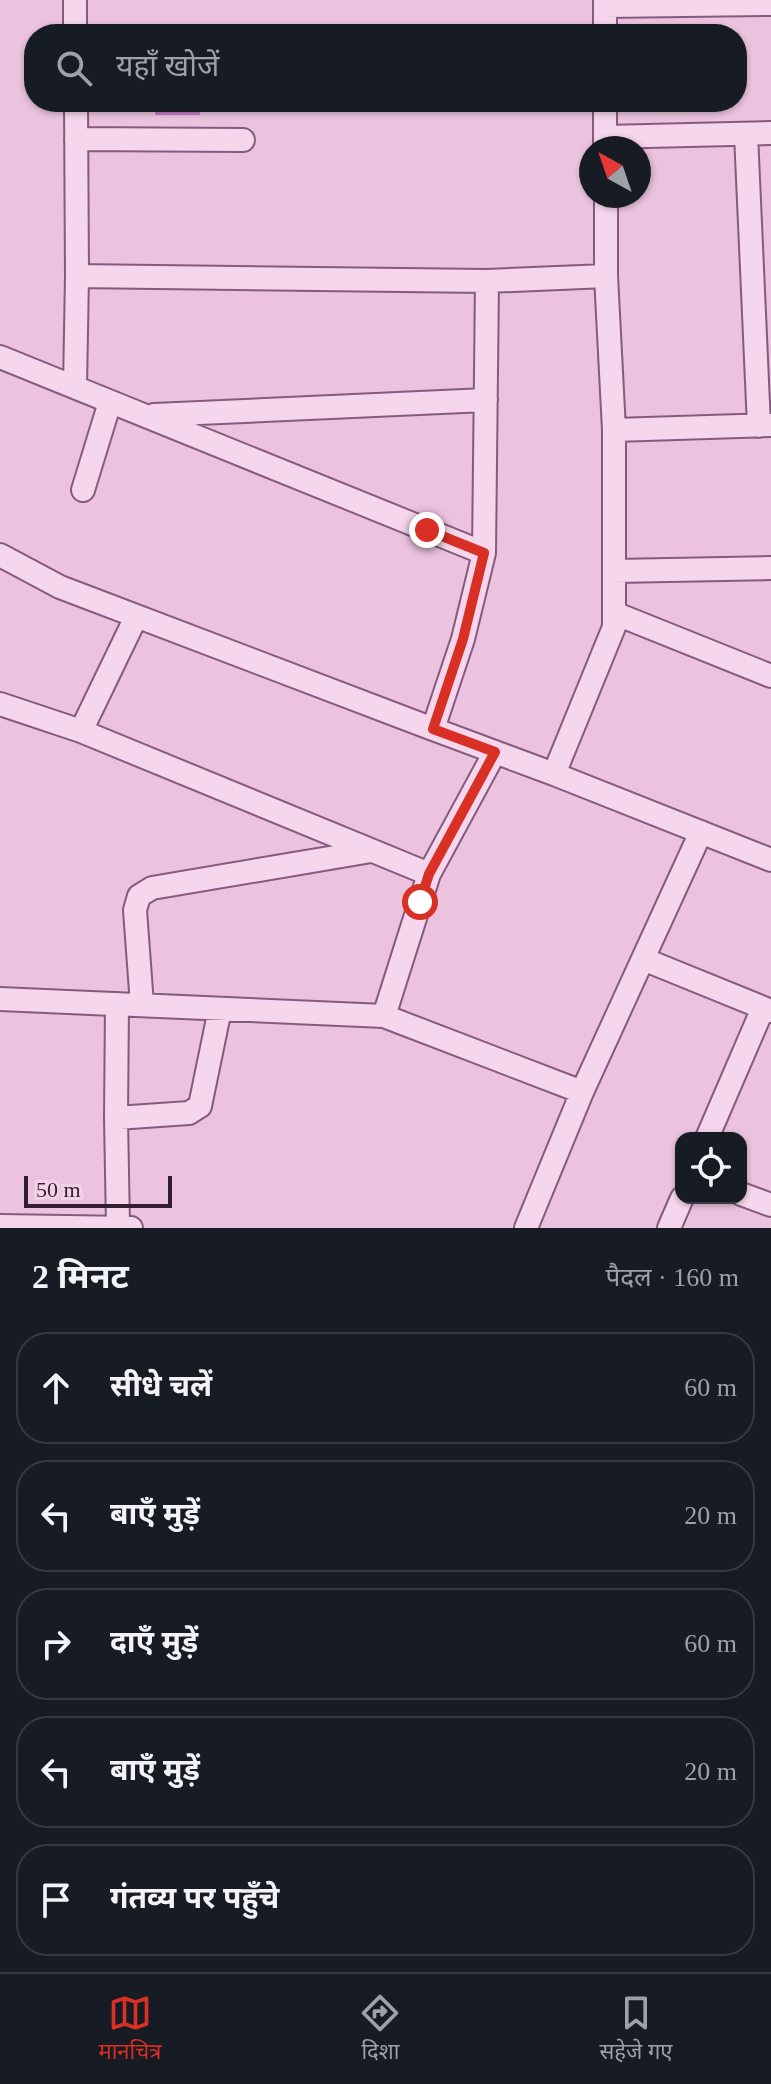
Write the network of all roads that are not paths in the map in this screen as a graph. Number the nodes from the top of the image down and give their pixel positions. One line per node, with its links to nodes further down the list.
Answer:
1 (75, 0): 4 (street)
2 (605, 3): 3 (street); 5 (street)
3 (771, 4)
4 (75, 24)
5 (605, 24)
6 (76, 112): 11 (street)
7 (605, 112): 10 (street)
8 (771, 133): 9 (street)
9 (746, 134): 12 (street); 18 (street)
10 (605, 136)
11 (76, 139): 13 (street); 15 (street)
12 (651, 139)
13 (243, 140)
14 (606, 208): 16 (street)
15 (77, 276): 17 (street); 20 (street)
16 (606, 276): 17 (street); 25 (street)
17 (487, 281): 21 (street)
18 (762, 289): 24 (street)
19 (0, 357): 20 (street)
20 (75, 387): 22 (street)
21 (486, 400): 23 (street); 27 (street)
22 (110, 402): 23 (street); 26 (street)
23 (144, 416): 27 (street)
24 (765, 425): 25 (street)
25 (614, 430): 30 (street)
26 (83, 490)
27 (484, 553): 35 (street)
28 (0, 555): 32 (street)
29 (771, 568): 30 (street)
30 (615, 571): 31 (street)
31 (614, 613): 33 (street); 38 (street)
32 (136, 617): 35 (street); 36 (street)
33 (771, 676)
34 (0, 704): 36 (street)
35 (433, 729): 37 (street)
36 (81, 731): 40 (street)
37 (495, 752): 38 (street); 42 (street)
38 (554, 774): 39 (street)
39 (701, 832): 41 (street); 43 (street)
40 (372, 851): 42 (street); 46 (street)
41 (771, 860)
42 (429, 874): 49 (street)
43 (643, 959): 48 (street); 50 (street)
44 (0, 999): 45 (street)
45 (117, 1004): 46 (street); 51 (street)
46 (142, 1005): 47 (street)
47 (220, 1009): 49 (street); 51 (street)
48 (767, 1009): 52 (street)
49 (384, 1016): 50 (street)
50 (582, 1092): 58 (street)
51 (116, 1118): 57 (street)
52 (710, 1132)
53 (747, 1196): 55 (street)
54 (679, 1204): 59 (street)
55 (771, 1205)
56 (0, 1226): 57 (street)
57 (125, 1227)
58 (526, 1228)
59 (669, 1228)

